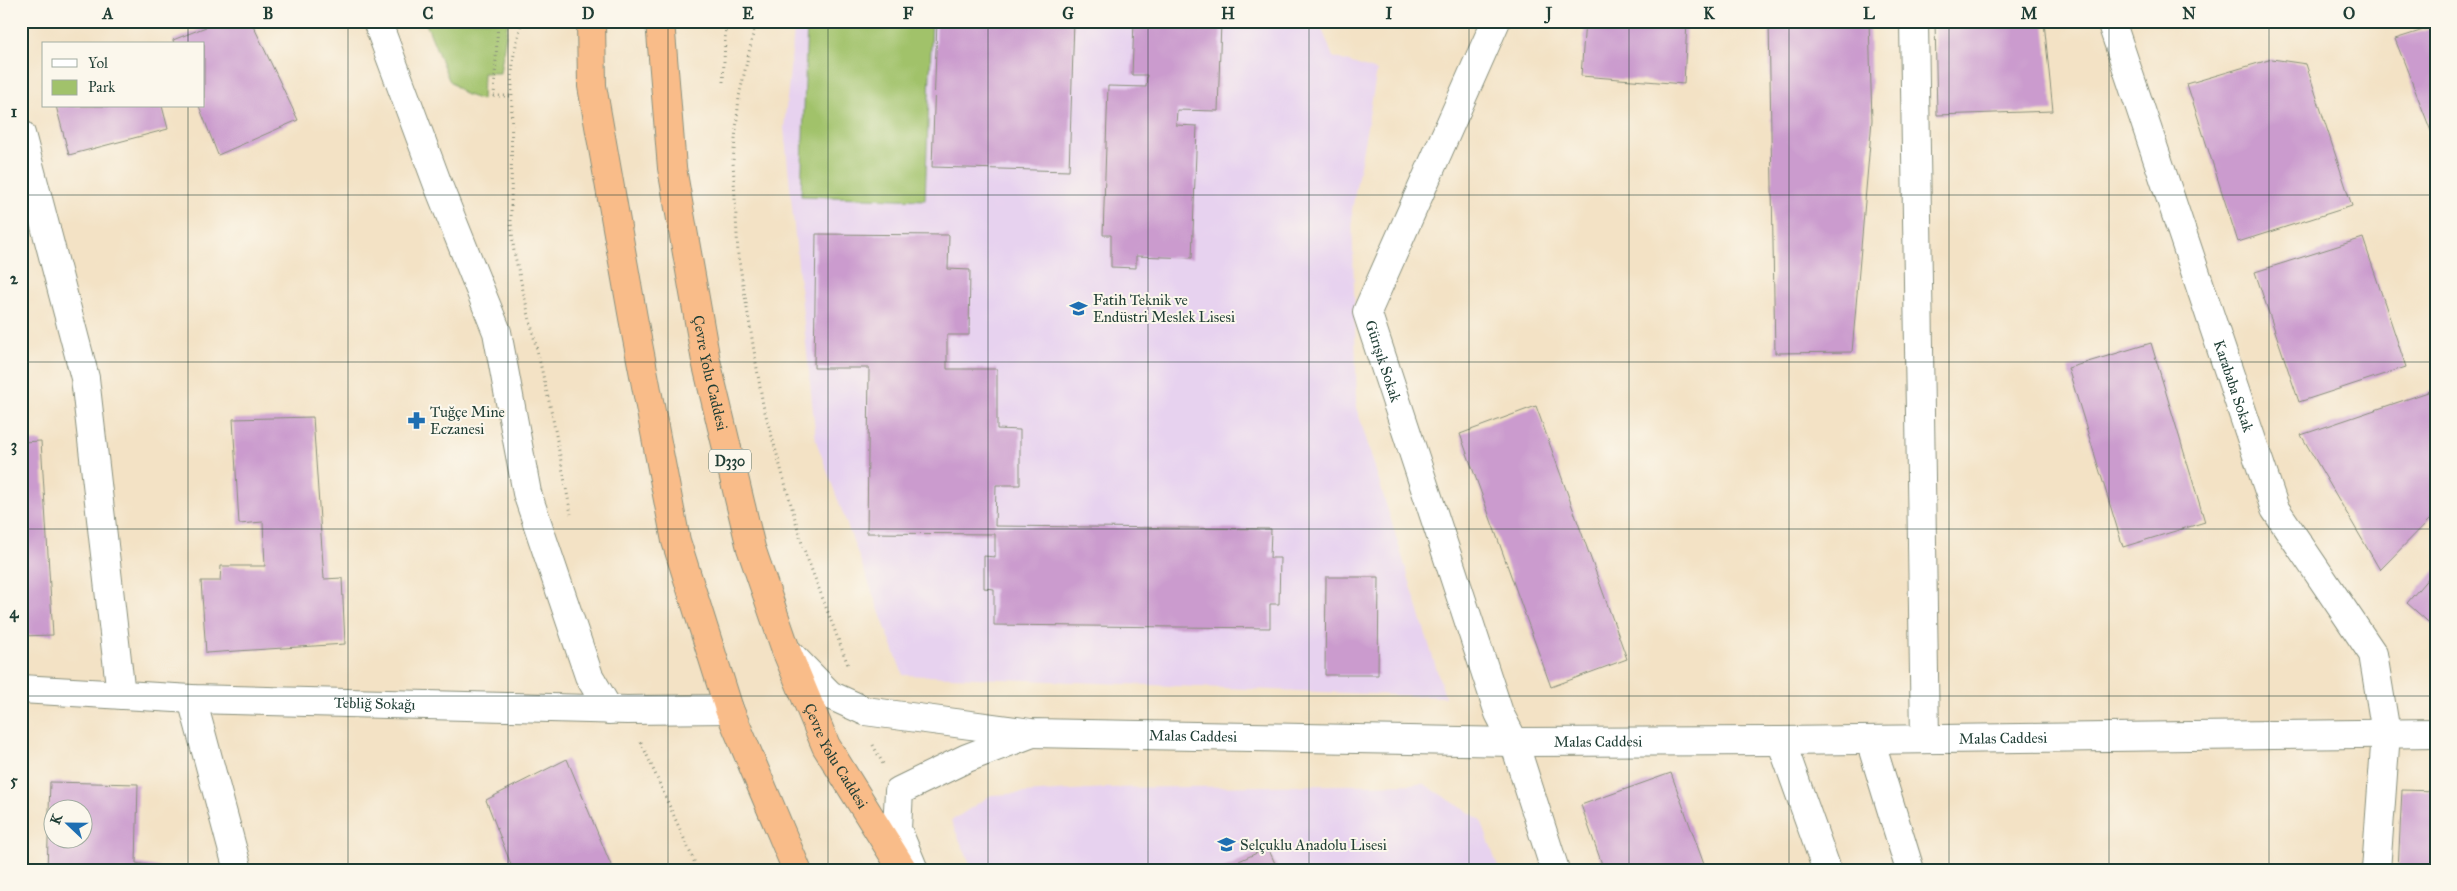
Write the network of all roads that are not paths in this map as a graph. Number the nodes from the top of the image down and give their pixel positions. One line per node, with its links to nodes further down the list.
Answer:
1 (377, 21): 13 (street)
2 (591, 21): 12 (highway)
3 (660, 21): 8 (highway, Çevre Yolu Caddesi / D330)
4 (1496, 21): 20 (street, Gürışık Sokak)
5 (1914, 21): 17 (street)
6 (2111, 21): 15 (street, Karababa Sokak)
7 (21, 134): 10 (street)
8 (786, 650): 14 (street, Malas Caddesi); 23 (highway, Çevre Yolu Caddesi / D330)
9 (21, 689): 10 (street, Tebliğ Sokağı)
10 (121, 695): 11 (street, Tebliğ Sokağı)
11 (192, 699): 13 (street, Tebliğ Sokağı); 21 (street)
12 (728, 709): 13 (street, Tebliğ Sokağı); 22 (highway)
13 (618, 710)
14 (1031, 733): 20 (street, Malas Caddesi); 24 (street)
15 (2386, 733): 16 (street, Malas Caddesi); 17 (street, Malas Caddesi); 28 (street, Karababa Sokak)
16 (2436, 733)
17 (1925, 739): 18 (street, Malas Caddesi)
18 (1870, 740): 19 (street, Malas Caddesi); 27 (street)
19 (1781, 741): 20 (street, Malas Caddesi); 26 (street)
20 (1514, 742): 25 (street, Gürışık Sokak)
21 (238, 870)
22 (798, 870)
23 (903, 870)
24 (914, 870)
25 (1555, 870)
26 (1827, 870)
27 (1910, 870)
28 (2376, 870)

